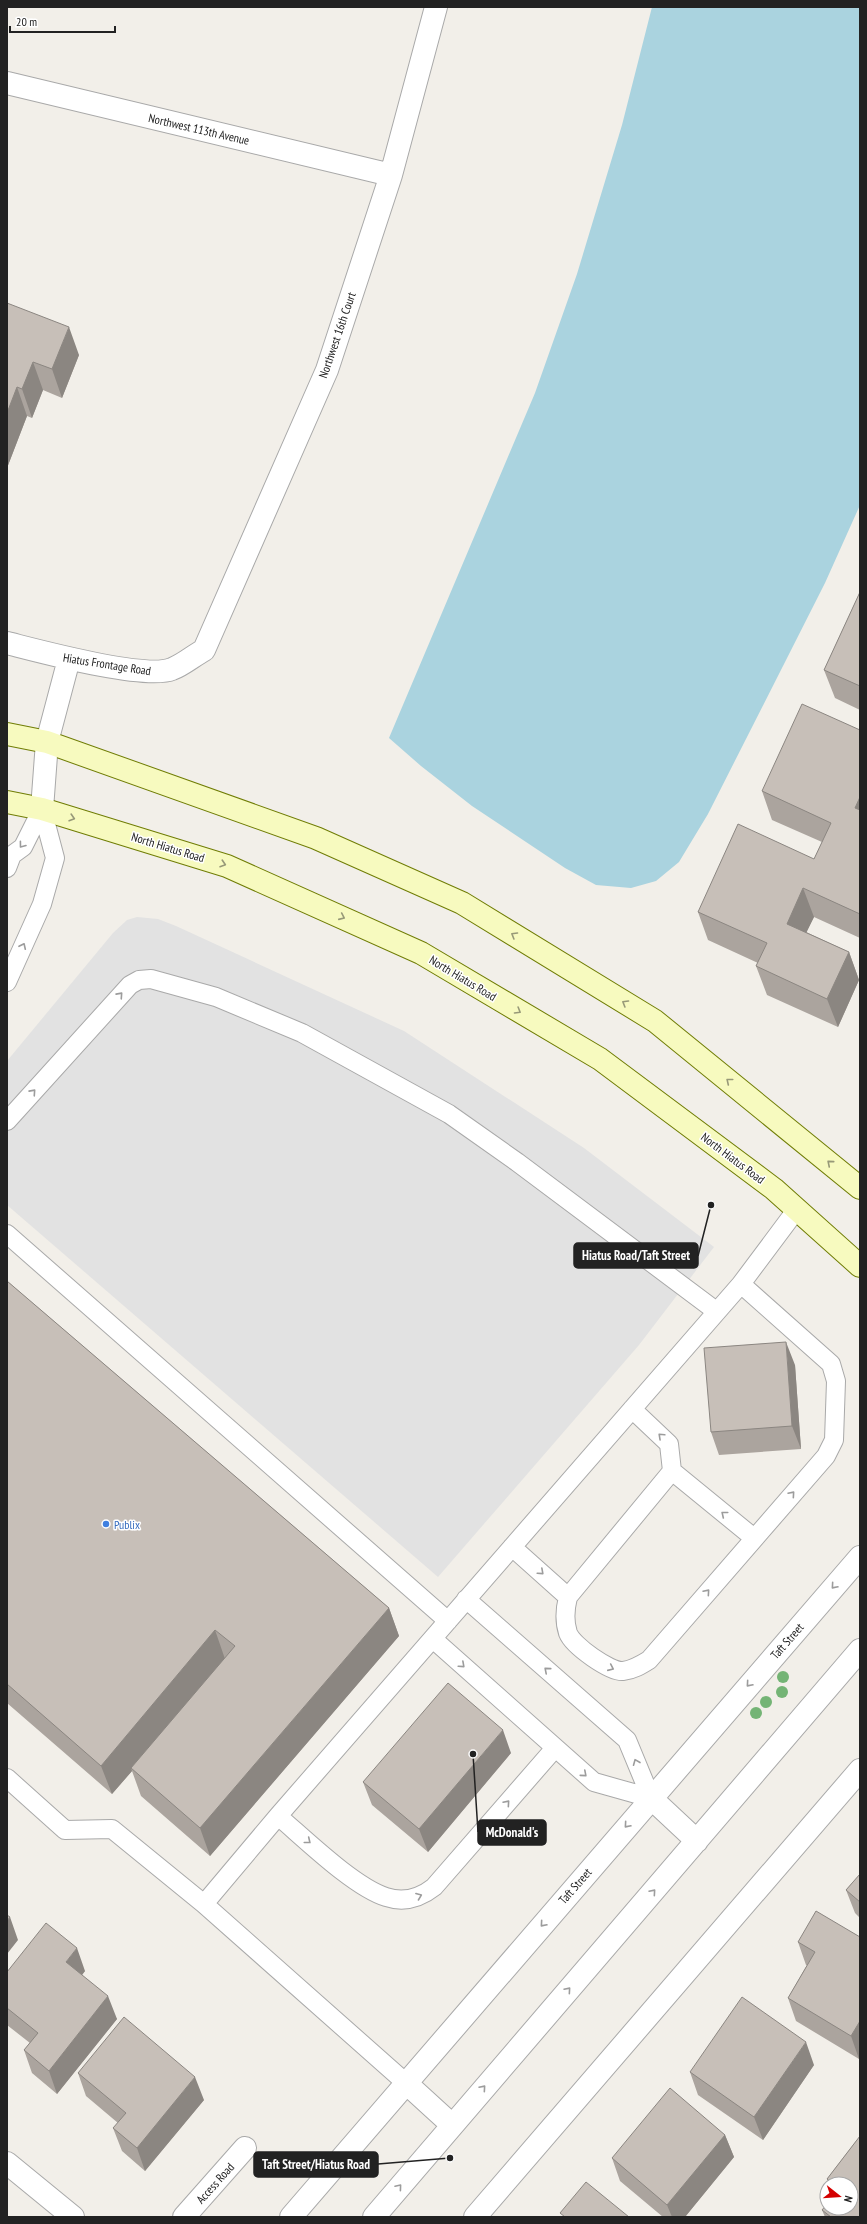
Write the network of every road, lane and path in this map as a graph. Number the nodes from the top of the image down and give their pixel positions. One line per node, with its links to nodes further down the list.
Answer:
1 (436, 7): 3 (street, Northwest 16th Court)
2 (7, 83): 3 (street, Northwest 113th Avenue)
3 (391, 175): 5 (street, Northwest 16th Court)
4 (7, 643): 6 (street, Hiatus Frontage Road)
5 (204, 650): 6 (street, Hiatus Frontage Road)
6 (69, 659): 8 (street)
7 (7, 734): 8 (main road)
8 (47, 742): 10 (street); 14 (main road, one-way to 8)
9 (7, 802): 10 (main road, North Hiatus Road)
10 (42, 809): 11 (lane, one-way to 11); 12 (lane, one-way to 10); 15 (main road, North Hiatus Road, one-way to 15)
11 (7, 868)
12 (7, 982)
13 (7, 1121): 19 (lane, one-way to 19)
14 (860, 1188)
15 (797, 1209): 17 (main road, North Hiatus Road); 18 (lane)
16 (7, 1234): 27 (lane)
17 (860, 1266)
18 (740, 1284): 19 (lane); 22 (lane, one-way to 18)
19 (716, 1311): 20 (lane)
20 (632, 1409): 21 (lane, one-way to 20); 23 (lane)
21 (672, 1471): 22 (lane, one-way to 21); 25 (lane)
22 (754, 1538): 25 (lane, one-way to 22)
23 (512, 1547): 25 (lane, one-way to 25); 26 (lane)
24 (860, 1557): 33 (street, Taft Street, one-way to 33)
25 (568, 1597)
26 (466, 1599): 27 (lane); 33 (lane, one-way to 26)
27 (448, 1621): 28 (lane)
28 (433, 1639): 30 (lane, one-way to 30); 34 (lane)
29 (860, 1650): 35 (street)
30 (555, 1748): 33 (lane, one-way to 33); 34 (lane, one-way to 30)
31 (860, 1770): 45 (street)
32 (7, 1778): 36 (lane)
33 (651, 1798): 35 (street); 37 (street, Taft Street, one-way to 37)
34 (278, 1816): 36 (lane)
35 (697, 1841): 38 (street, one-way to 35)
36 (204, 1904): 37 (lane)
37 (406, 2083): 38 (street); 43 (street, Taft Street)
38 (452, 2125): 44 (street, one-way to 38)
39 (245, 2148): 42 (street, Access Road)
40 (7, 2163): 41 (street)
41 (73, 2217)
42 (184, 2217)
43 (291, 2217)
44 (374, 2217)
45 (475, 2217)

